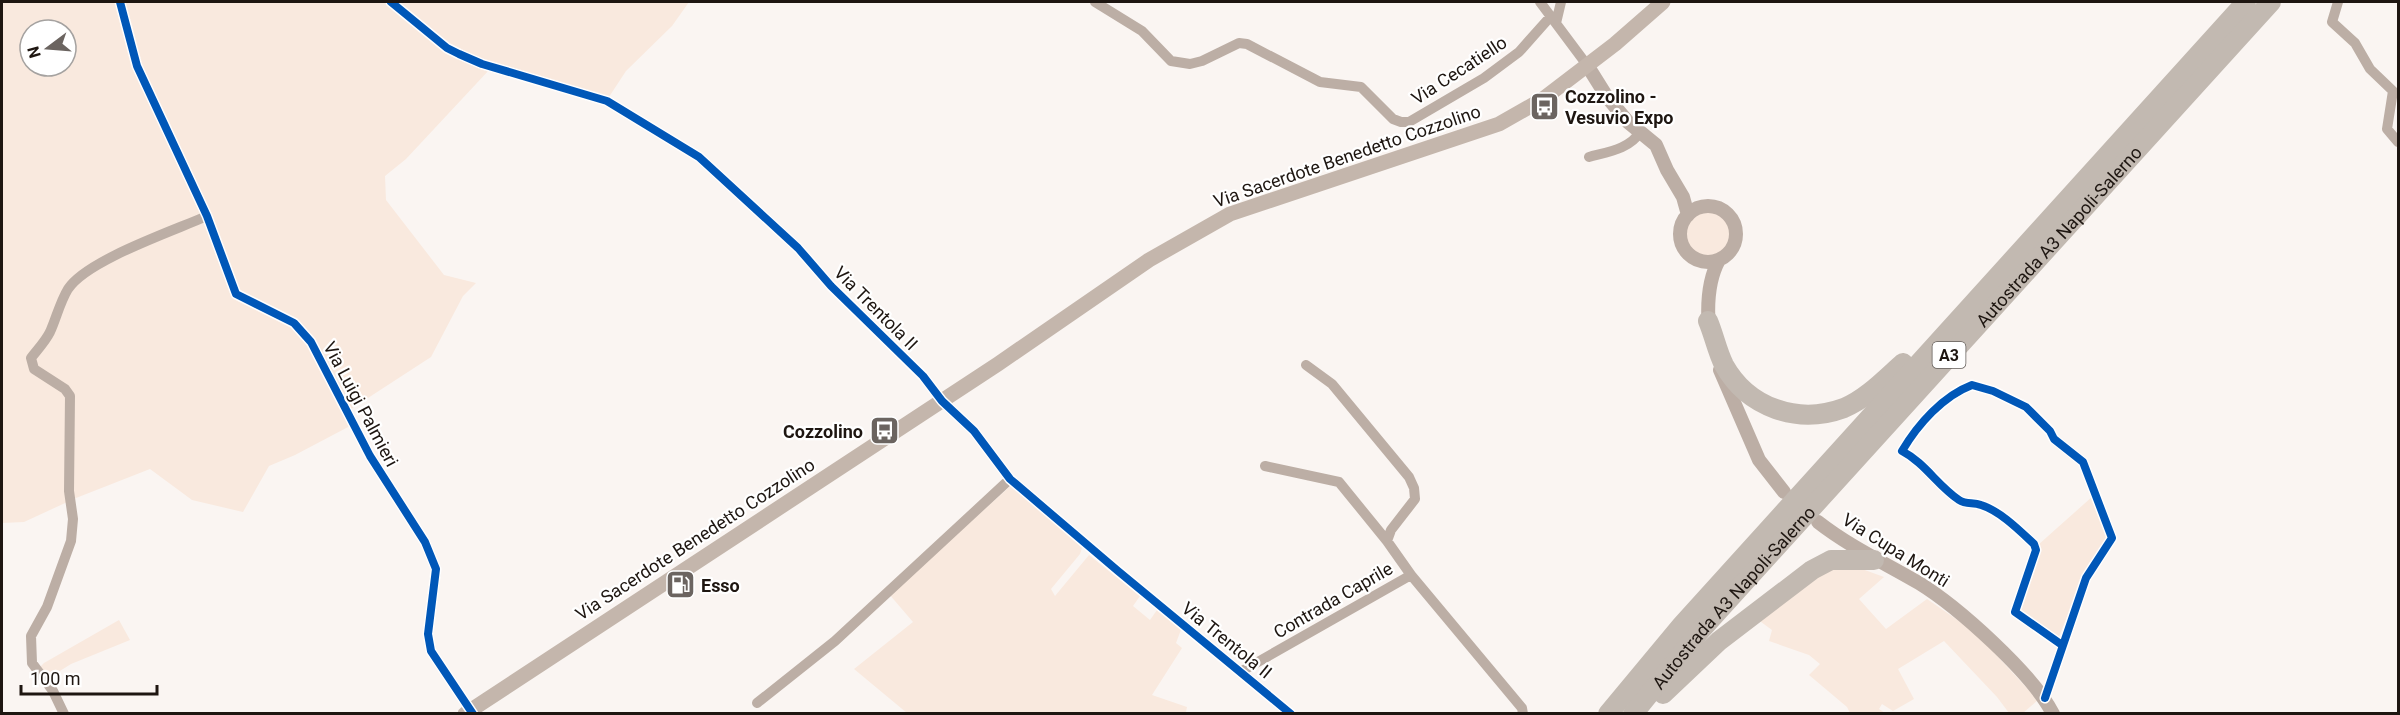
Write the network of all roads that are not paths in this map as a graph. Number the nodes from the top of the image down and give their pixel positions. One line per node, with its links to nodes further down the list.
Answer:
1 (120, 2): 18 (street, Via Luigi Palmieri)
2 (391, 2): 25 (street, Via Trentola II)
3 (1095, 2): 10 (street, Via Cecatiello)
4 (1540, 2): 10 (street)
5 (1561, 2): 10 (street)
6 (1663, 2): 11 (main road, Via Sacerdote Benedetto Cozzolino)
7 (2246, 2): 21 (highway, Autostrada A3 Napoli-Salerno / A3)
8 (2271, 2): 42 (highway, Autostrada A3 Napoli-Salerno / A3)
9 (2338, 2): 13 (street)
10 (1553, 19): 11 (street)
11 (1587, 65): 12 (street); 25 (main road, Via Sacerdote Benedetto Cozzolino)
12 (1640, 132): 14 (street); 15 (street)
13 (2398, 142)
14 (1589, 157)
15 (1683, 197): 16 (street); 17 (street)
16 (1701, 207): 17 (street); 20 (street)
17 (1688, 215): 19 (street)
18 (207, 216): 37 (street, Via Luigi Palmieri); 38 (street)
19 (1698, 260): 20 (street); 22 (street)
20 (1719, 260): 22 (street)
21 (2003, 269): 23 (highway); 41 (highway, Autostrada A3 Napoli-Salerno / A3)
22 (1708, 301): 23 (street)
23 (1708, 321): 28 (street)
24 (1306, 365): 30 (street)
25 (942, 400): 27 (street, Via Trentola II); 37 (main road, Via Sacerdote Benedetto Cozzolino)
26 (1265, 466): 30 (street)
27 (1010, 479): 34 (street, Via Trentola II); 36 (street)
28 (1784, 492)
29 (1818, 522): 31 (street, Via Cupa Monti)
30 (1387, 541): 32 (street)
31 (1874, 560): 35 (street, Via Cupa Monti); 43 (highway)
32 (1411, 575): 34 (street, Contrada Caprile); 40 (street, Contrada Caprile)
33 (2062, 645): 33 (street); 35 (street)
34 (1242, 671): 39 (street, Via Trentola II)
35 (2045, 698): 44 (street, Via Cupa Monti)
36 (757, 703)
37 (469, 712)
38 (64, 714)
39 (1291, 714)
40 (1523, 714)
41 (1608, 714)
42 (1633, 714)
43 (1646, 714)
44 (2053, 714)

